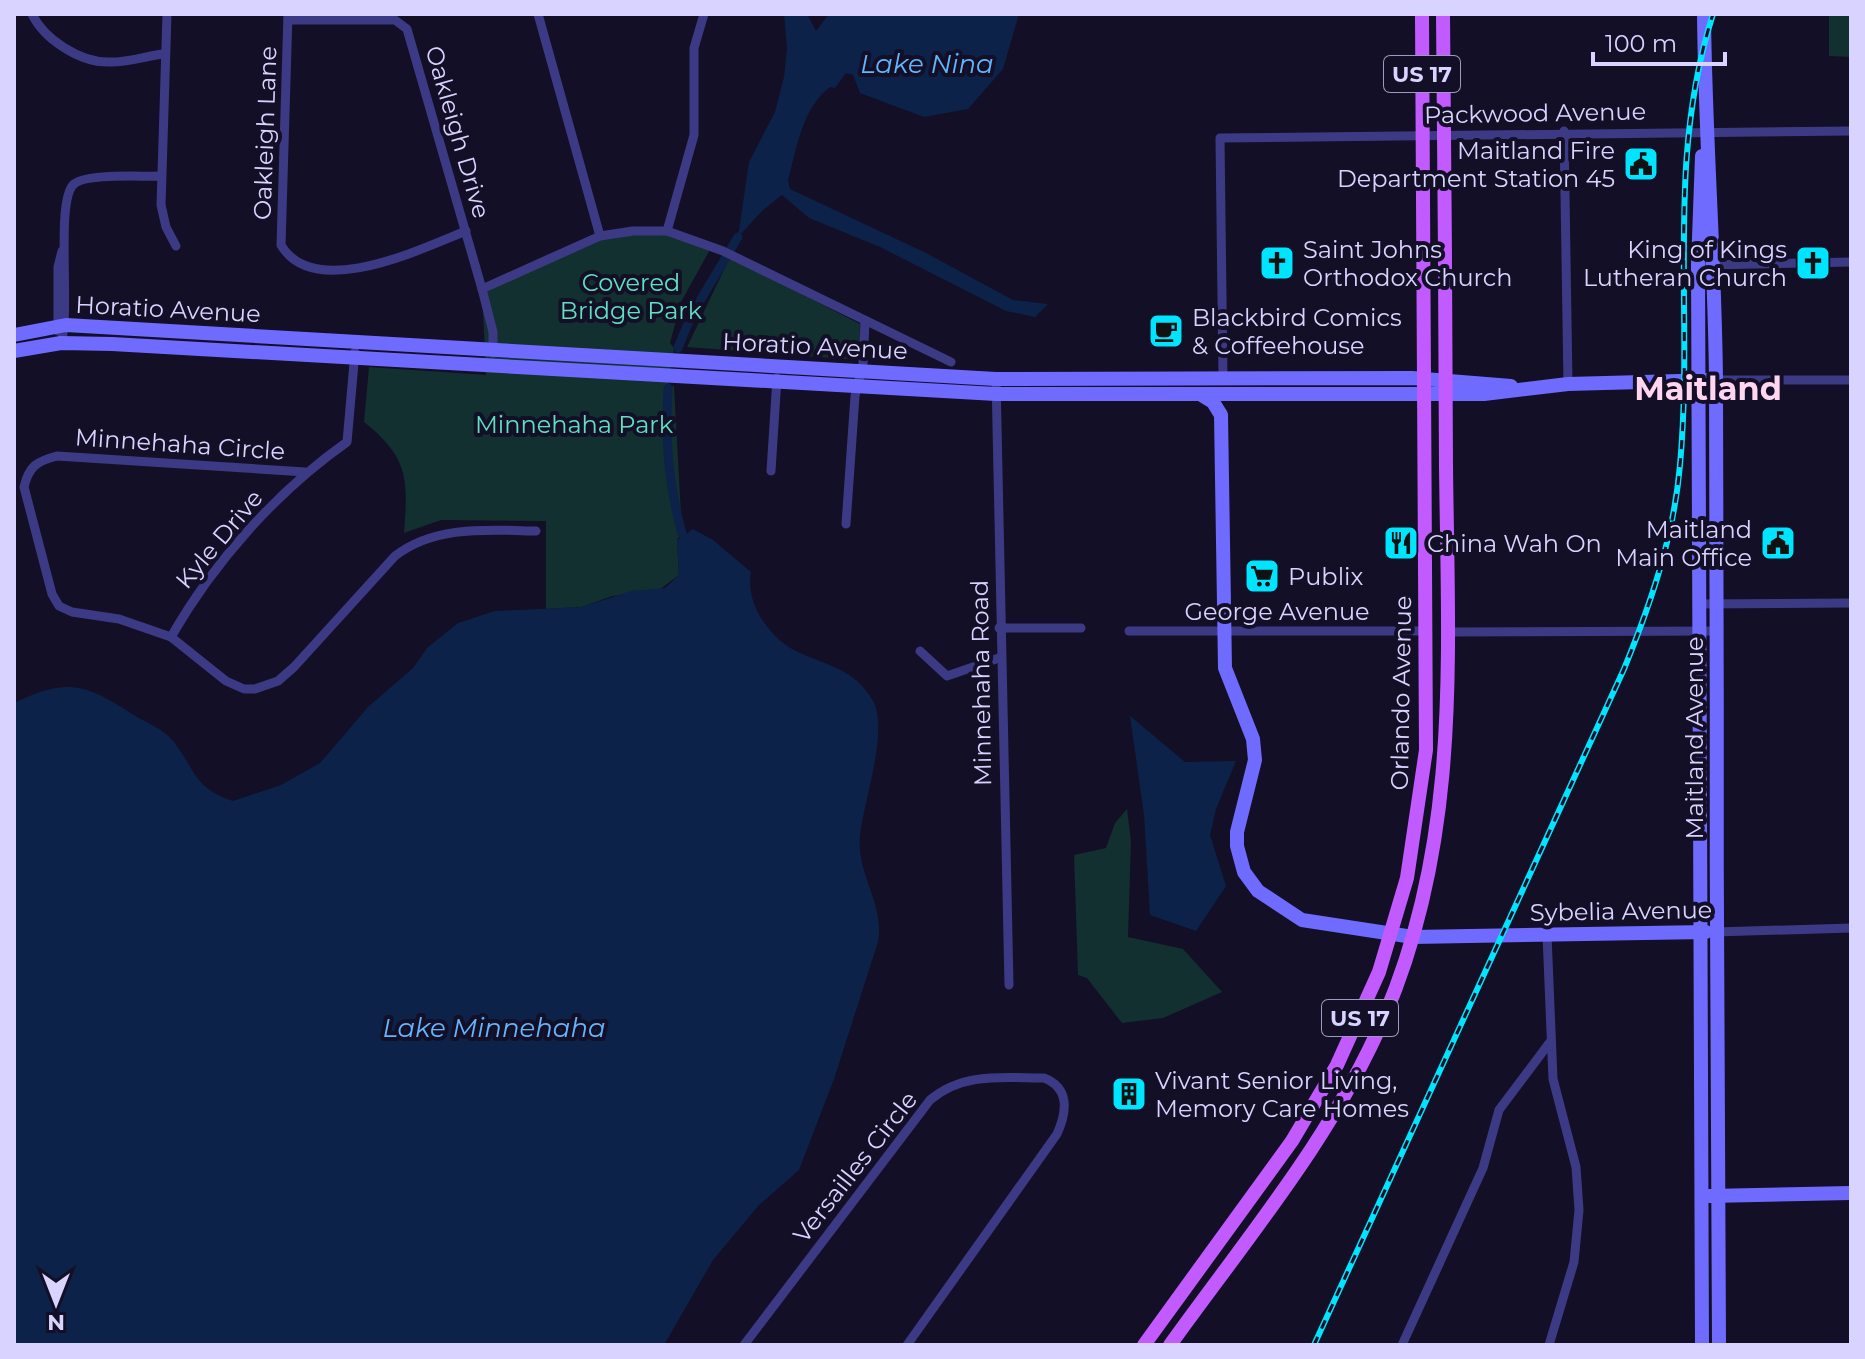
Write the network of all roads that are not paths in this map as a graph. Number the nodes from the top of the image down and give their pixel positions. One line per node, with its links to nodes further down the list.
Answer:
1 (32, 14): 9 (street)
2 (167, 14): 9 (street)
3 (538, 14): 18 (street)
4 (704, 14): 17 (street)
5 (1422, 14): 14 (main road, Orlando Avenue / US 17)
6 (1443, 14): 13 (main road, Orlando Avenue / US 17)
7 (1704, 14): 11 (main road, Maitland Avenue)
8 (288, 17): 16 (street, Oakleigh Drive); 16 (street, Oakleigh Lane)
9 (163, 54): 15 (street)
10 (1564, 131): 11 (street, Packwood Avenue); 13 (street, Packwood Avenue); 40 (street)
11 (1705, 131): 12 (street, Packwood Avenue); 21 (main road, Maitland Avenue); 22 (main road, Maitland Avenue)
12 (1851, 131)
13 (1444, 134): 14 (street, Packwood Avenue); 44 (main road, Orlando Avenue / US 17)
14 (1423, 135): 35 (street, Packwood Avenue); 41 (main road, Orlando Avenue / US 17)
15 (160, 176): 19 (street); 25 (street)
16 (466, 231): 23 (street, Oakleigh Drive)
17 (667, 231): 18 (street); 24 (street)
18 (600, 236): 23 (street)
19 (176, 246)
20 (1851, 262): 22 (street)
21 (1698, 265): 22 (street); 38 (main road, Maitland Avenue)
22 (1715, 265): 36 (main road, Maitland Avenue)
23 (482, 289): 31 (street, Oakleigh Drive)
24 (865, 322): 32 (street); 34 (street)
25 (61, 326): 26 (main road, Horatio Avenue); 27 (main road, Horatio Avenue); 28 (street)
26 (14, 335)
27 (356, 341): 30 (street, Minnehaha Circle); 31 (main road, Horatio Avenue)
28 (61, 343): 29 (main road, Horatio Avenue); 30 (main road, Horatio Avenue)
29 (14, 351)
30 (355, 357): 31 (main road, Horatio Avenue); 51 (street, Minnehaha Circle)
31 (493, 357): 33 (main road, Horatio Avenue); 39 (main road, Horatio Avenue)
32 (951, 362)
33 (778, 366): 34 (main road, Horatio Avenue); 39 (street)
34 (862, 372): 42 (street); 43 (main road, Horatio Avenue)
35 (1217, 378): 41 (main road, Horatio Avenue); 43 (main road, Horatio Avenue); 46 (main road)
36 (1716, 380): 37 (street, Horatio Avenue); 38 (main road, Horatio Avenue); 49 (main road, Maitland Avenue)
37 (1851, 380)
38 (1700, 381): 40 (main road, Horatio Avenue); 48 (main road, Maitland Avenue)
39 (777, 382): 42 (main road, Horatio Avenue); 50 (street)
40 (1568, 384): 44 (main road, Horatio Avenue)
41 (1423, 386): 44 (main road, Horatio Avenue); 45 (main road, Horatio Avenue); 60 (main road, Orlando Avenue / US 17)
42 (857, 387): 43 (main road, Horatio Avenue); 52 (street)
43 (996, 387): 46 (main road, Horatio Avenue); 57 (street, Minnehaha Road)
44 (1445, 387): 63 (main road, Orlando Avenue / US 17)
45 (1240, 393): 46 (main road, Horatio Avenue); 47 (main road)
46 (1199, 394): 47 (main road)
47 (1221, 415): 62 (main road, Sybelia Avenue)
48 (1699, 470): 49 (street); 55 (main road, Maitland Avenue)
49 (1716, 470): 56 (main road, Maitland Avenue)
50 (771, 471)
51 (305, 472): 65 (street, Kyle Drive); 65 (street, Minnehaha Circle)
52 (846, 524)
53 (536, 531): 65 (street, Minnehaha Circle)
54 (1851, 603): 56 (street)
55 (1699, 604): 56 (street); 64 (main road, Maitland Avenue)
56 (1716, 604): 61 (main road, Maitland Avenue)
57 (999, 628): 58 (street); 67 (street, Minnehaha Road)
58 (1081, 628)
59 (1129, 631): 62 (street, George Avenue)
60 (1426, 631): 62 (street, George Avenue); 71 (main road, Orlando Avenue / US 17)
61 (1716, 631): 64 (street); 70 (main road, Maitland Avenue)
62 (1223, 632): 71 (main road, Sybelia Avenue)
63 (1447, 632): 64 (street); 73 (main road, Orlando Avenue / US 17)
64 (1699, 632): 69 (main road, Maitland Avenue)
65 (171, 637)
66 (920, 651): 67 (street)
67 (999, 658): 74 (street, Minnehaha Road)
68 (1851, 928): 70 (street, Sybelia Avenue)
69 (1698, 932): 70 (main road, Sybelia Avenue); 72 (main road, Sybelia Avenue); 77 (main road, Maitland Avenue)
70 (1715, 932): 78 (main road, Maitland Avenue)
71 (1393, 933): 73 (main road, Sybelia Avenue); 79 (main road, Orlando Avenue / US 17)
72 (1547, 935): 73 (main road, Sybelia Avenue); 75 (street)
73 (1413, 937): 80 (main road, Orlando Avenue / US 17)
74 (1009, 985)
75 (1550, 1042): 85 (street); 86 (street)
76 (1851, 1193): 78 (main road)
77 (1700, 1196): 78 (main road); 87 (main road, Maitland Avenue)
78 (1717, 1196): 88 (main road, Maitland Avenue)
79 (1157, 1327): 80 (street); 83 (main road, Orlando Avenue / US 17)
80 (1179, 1332): 84 (main road, Orlando Avenue / US 17)
81 (744, 1345): 82 (street, Versailles Circle)
82 (907, 1345)
83 (1144, 1345)
84 (1170, 1345)
85 (1402, 1345)
86 (1549, 1345)
87 (1702, 1345)
88 (1719, 1345)

